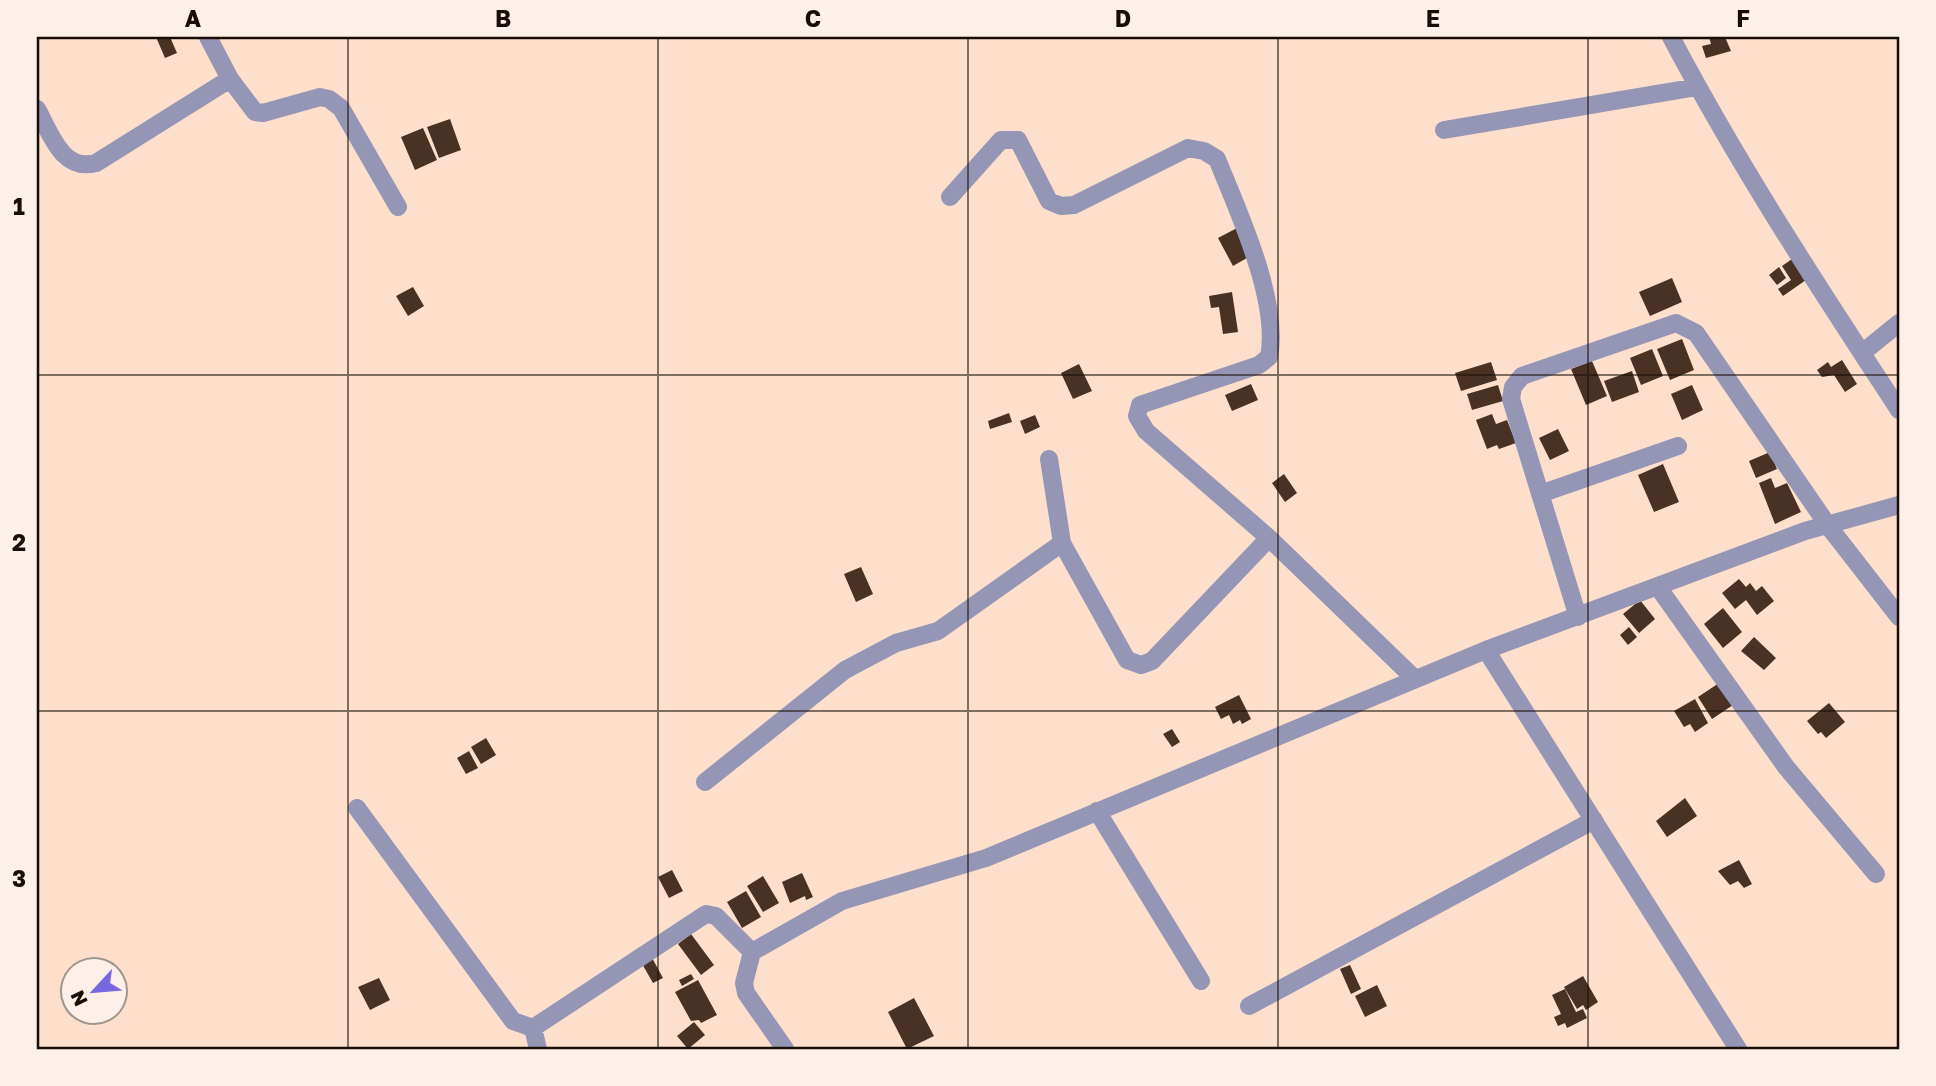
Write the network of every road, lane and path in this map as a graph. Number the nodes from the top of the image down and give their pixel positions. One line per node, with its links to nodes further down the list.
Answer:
1 (208, 37): 3 (street)
2 (1671, 37): 4 (street)
3 (230, 79): 5 (street); 8 (street)
4 (1697, 87): 6 (street); 10 (street)
5 (37, 109)
6 (1444, 130)
7 (950, 197): 17 (street)
8 (398, 206)
9 (1899, 323): 10 (street)
10 (1862, 353): 11 (street)
11 (1899, 410)
12 (1678, 446): 14 (street)
13 (1049, 459): 18 (street)
14 (1540, 494): 16 (street); 20 (street)
15 (1899, 505): 16 (street)
16 (1829, 527): 19 (street); 21 (street)
17 (1269, 538): 18 (street); 23 (street)
18 (1062, 543): 24 (street)
19 (1658, 587): 20 (street); 28 (street)
20 (1578, 617): 22 (street)
21 (1899, 617)
22 (1486, 650): 23 (street); 27 (street)
23 (1415, 679): 26 (street)
24 (705, 782)
25 (357, 808): 32 (street)
26 (1097, 811): 29 (street); 30 (street)
27 (1594, 820): 31 (street); 35 (street)
28 (1876, 874)
29 (752, 952): 32 (street); 34 (street)
30 (1201, 981)
31 (1249, 1006)
32 (533, 1027): 33 (street)
33 (538, 1049)
34 (785, 1049)
35 (1738, 1049)

